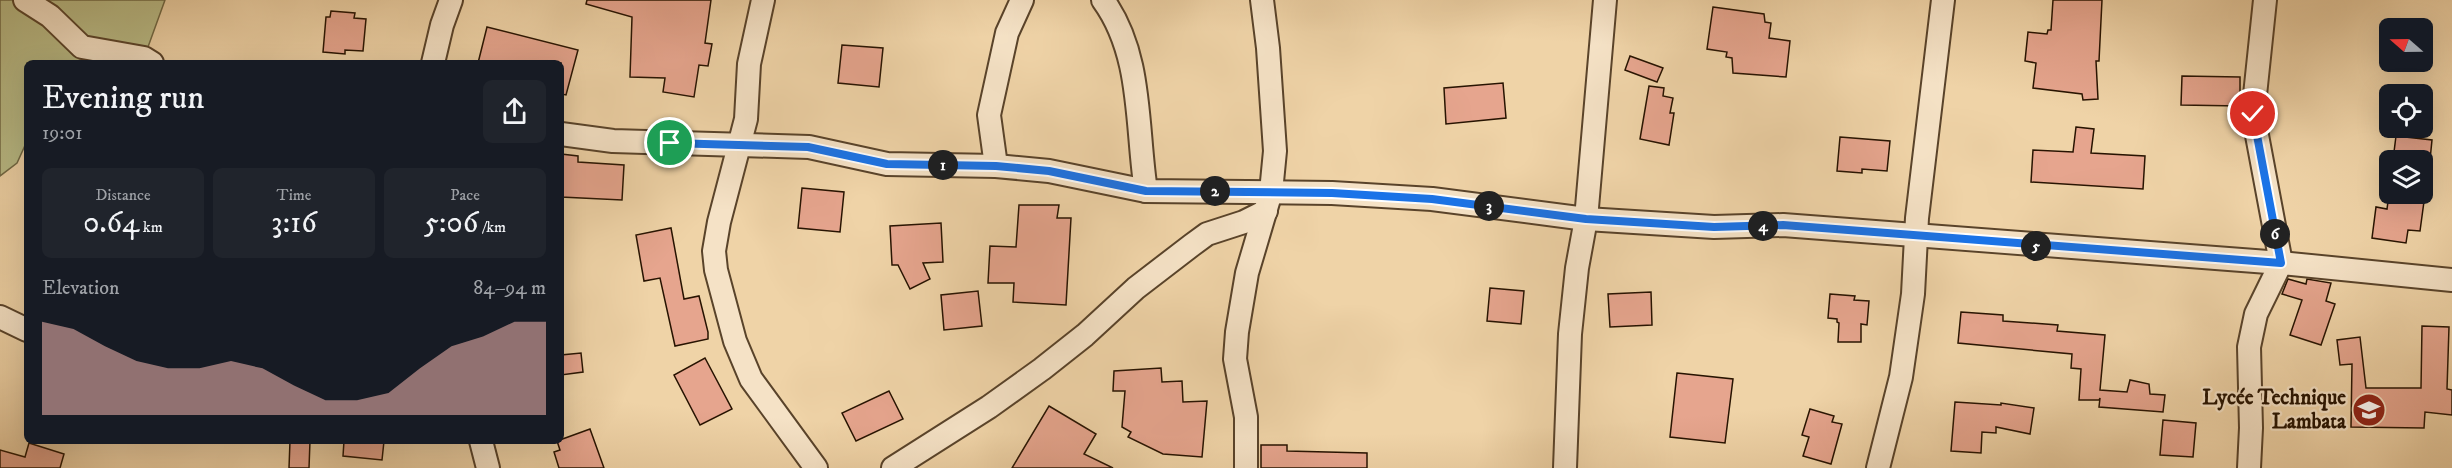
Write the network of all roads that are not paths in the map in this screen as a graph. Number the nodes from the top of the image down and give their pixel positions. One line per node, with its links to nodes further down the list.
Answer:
1 (25, 0): 10 (street)
2 (451, 0): 11 (street)
3 (763, 0): 13 (street)
4 (1022, 0): 14 (street)
5 (1103, 0): 15 (street)
6 (1262, 0): 16 (street)
7 (1605, 0): 17 (street)
8 (1943, 0): 18 (street)
9 (2265, 0): 19 (street)
10 (147, 60)
11 (434, 60)
12 (564, 134): 13 (street)
13 (738, 145): 14 (street); 25 (street)
14 (996, 166): 15 (street)
15 (1146, 191): 16 (street)
16 (1268, 201): 17 (street); 26 (street); 27 (street)
17 (1586, 219): 18 (street); 28 (street)
18 (1916, 236): 19 (street); 29 (street)
19 (2281, 263): 20 (street); 30 (street)
20 (2452, 280)
21 (0, 317): 22 (street)
22 (24, 329)
23 (482, 444): 24 (street)
24 (488, 468)
25 (816, 468)
26 (893, 468)
27 (1246, 468)
28 (1565, 468)
29 (1878, 468)
30 (2249, 468)

